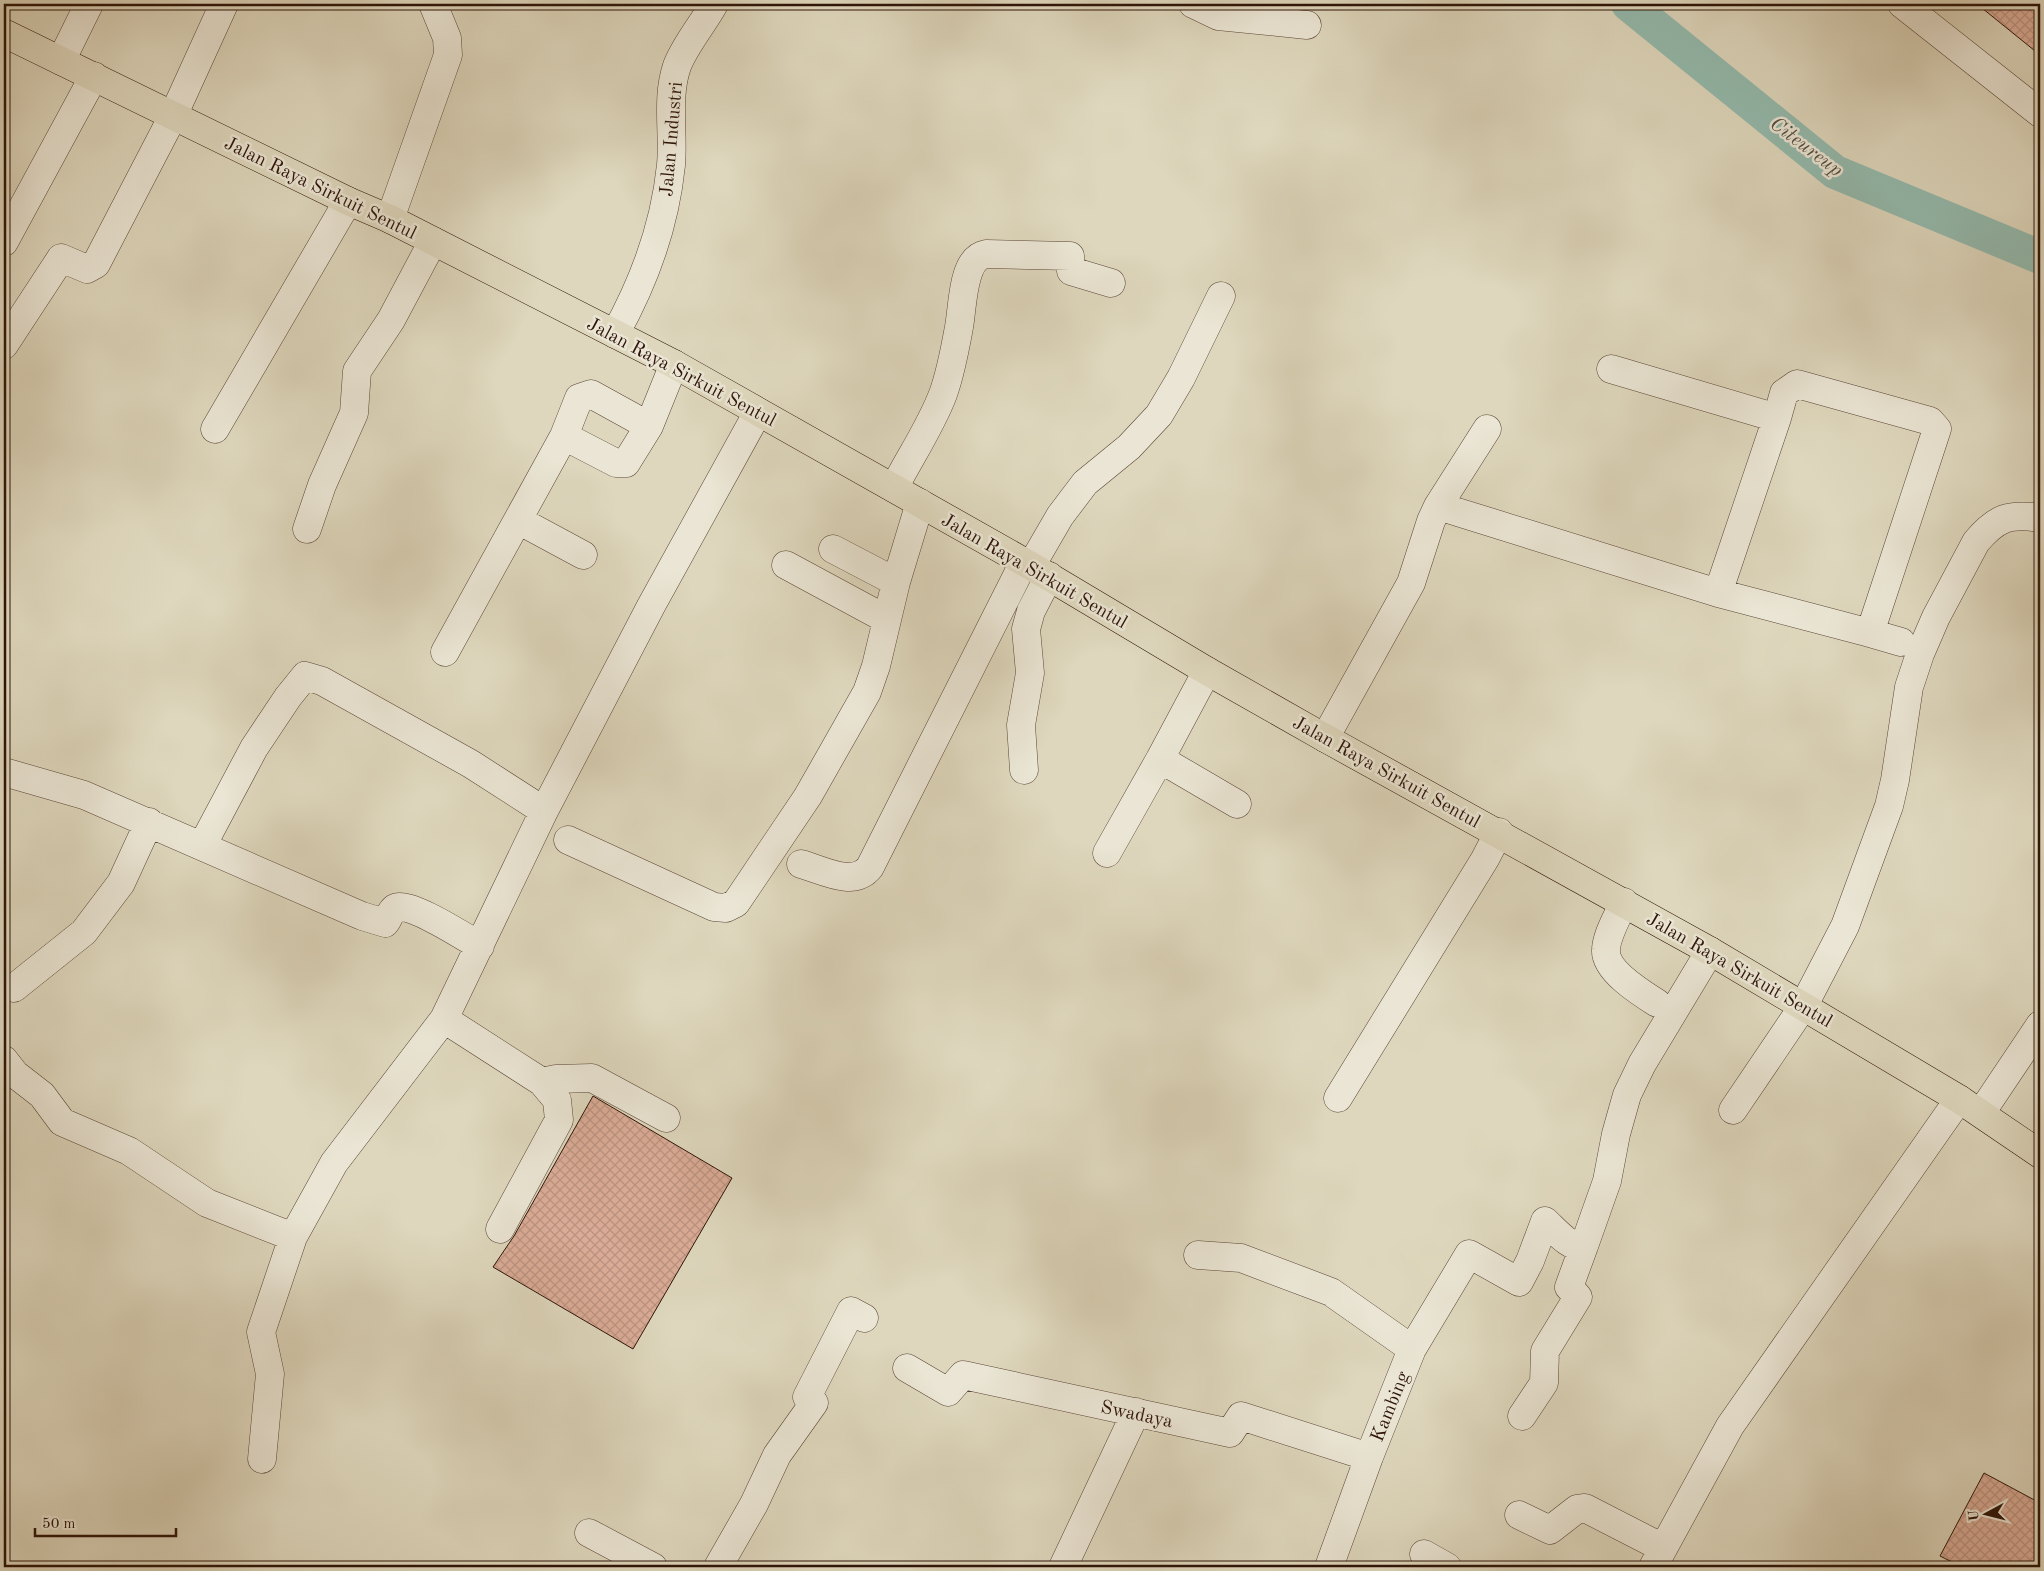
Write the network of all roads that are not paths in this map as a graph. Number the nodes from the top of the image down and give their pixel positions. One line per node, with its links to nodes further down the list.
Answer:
1 (89, 4): 9 (street)
2 (224, 4): 12 (street)
3 (433, 4): 14 (street)
4 (714, 4): 19 (street, Jalan Industri)
5 (1193, 4): 7 (street)
6 (1902, 4): 11 (street)
7 (1307, 25)
8 (4, 33): 9 (main road, Jalan Raya Sirkuit Sentul)
9 (61, 61): 10 (main road, Jalan Raya Sirkuit Sentul)
10 (94, 76): 12 (main road, Jalan Raya Sirkuit Sentul); 16 (street)
11 (2040, 113)
12 (173, 116): 13 (main road, Jalan Raya Sirkuit Sentul); 20 (street)
13 (348, 201): 14 (main road, Jalan Raya Sirkuit Sentul); 26 (street)
14 (390, 219): 15 (main road, Jalan Raya Sirkuit Sentul)
15 (433, 241): 19 (main road, Jalan Raya Sirkuit Sentul); 35 (street)
16 (4, 242)
17 (1111, 283): 29 (street)
18 (1221, 296): 39 (street)
19 (615, 334): 21 (main road, Jalan Raya Sirkuit Sentul)
20 (4, 345)
21 (674, 364): 23 (main road, Jalan Raya Sirkuit Sentul); 25 (street)
22 (1611, 369): 24 (street)
23 (758, 412): 29 (main road, Jalan Raya Sirkuit Sentul); 52 (street)
24 (1777, 418): 41 (street); 43 (street)
25 (649, 426): 28 (street); 28 (street)
26 (215, 429)
27 (1487, 429): 31 (street)
28 (564, 436): 34 (street)
29 (894, 488): 30 (main road, Jalan Raya Sirkuit Sentul)
30 (920, 503): 39 (main road, Jalan Raya Sirkuit Sentul); 40 (street)
31 (1438, 506): 41 (street); 47 (street)
32 (1412, 517): 47 (street)
33 (2040, 518): 64 (street)
34 (518, 520): 37 (street); 45 (street)
35 (307, 529)
36 (833, 549): 40 (street)
37 (584, 554)
38 (786, 565): 42 (street)
39 (1034, 568): 46 (main road, Jalan Raya Sirkuit Sentul); 49 (street); 58 (street)
40 (896, 582): 42 (street)
41 (1718, 594): 43 (street)
42 (886, 619): 55 (street)
43 (1870, 633): 44 (street)
44 (1901, 642)
45 (445, 652)
46 (1207, 671): 47 (main road, Jalan Raya Sirkuit Sentul); 48 (street)
47 (1317, 734): 54 (main road, Jalan Raya Sirkuit Sentul)
48 (1160, 759): 51 (street); 57 (street)
49 (1024, 770)
50 (4, 772): 53 (street)
51 (1237, 804)
52 (544, 811): 56 (street); 60 (street)
53 (149, 822): 56 (street); 62 (street)
54 (1499, 832): 59 (main road, Jalan Raya Sirkuit Sentul); 69 (street)
55 (568, 840)
56 (202, 846): 60 (street)
57 (1107, 853)
58 (801, 864)
59 (1624, 902): 61 (main road, Jalan Raya Sirkuit Sentul); 63 (street)
60 (480, 946): 65 (street)
61 (1710, 951): 64 (main road, Jalan Raya Sirkuit Sentul); 76 (street)
62 (14, 988)
63 (1657, 1003)
64 (1804, 1004): 70 (main road, Jalan Raya Sirkuit Sentul); 71 (street)
65 (444, 1019): 68 (street); 75 (street)
66 (2040, 1025): 70 (street)
67 (4, 1060): 75 (street)
68 (542, 1082): 72 (street); 74 (street)
69 (1338, 1098)
70 (1970, 1106): 73 (main road, Jalan Raya Sirkuit Sentul); 88 (street)
71 (1734, 1110)
72 (666, 1118)
73 (2040, 1154)
74 (500, 1229)
75 (292, 1237): 84 (street)
76 (1584, 1246): 79 (street, Kambing); 82 (street)
77 (1198, 1255): 79 (street)
78 (864, 1318): 90 (street)
79 (1412, 1349): 83 (street, Kambing)
80 (907, 1368): 81 (street, Swadaya)
81 (1136, 1412): 83 (street, Swadaya); 91 (street)
82 (1522, 1416)
83 (1368, 1457): 92 (street, Kambing)
84 (262, 1459)
85 (1519, 1515): 88 (street)
86 (589, 1533): 89 (street)
87 (1424, 1554): 93 (street)
88 (1658, 1558)
89 (654, 1567)
90 (718, 1567)
91 (1063, 1567)
92 (1329, 1567)
93 (1447, 1567)

